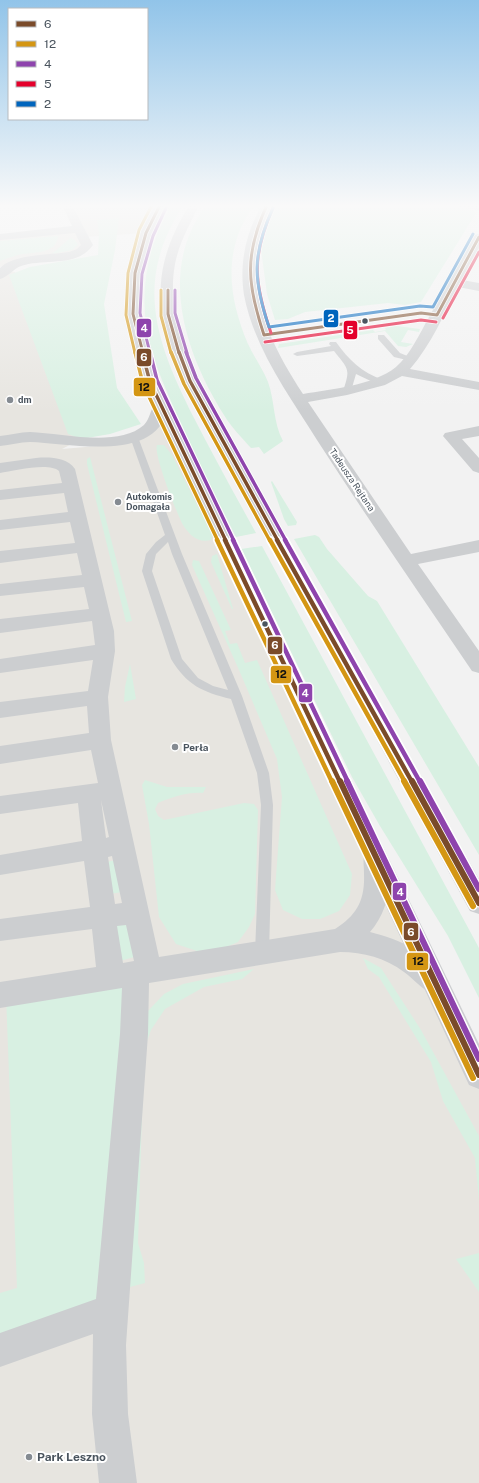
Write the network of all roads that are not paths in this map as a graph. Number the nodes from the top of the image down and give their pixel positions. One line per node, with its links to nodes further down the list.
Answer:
1 (135, 274): 18 (main road)
2 (168, 274): 51 (main road)
3 (248, 274): 8 (street, Tadeusza Rejtana)
4 (459, 274): 5 (street)
5 (454, 283): 6 (street); 7 (street)
6 (479, 287)
7 (437, 315): 8 (lane); 11 (street)
8 (264, 335): 17 (street, Tadeusza Rejtana)
9 (381, 337): 11 (lane)
10 (297, 354): 12 (lane)
11 (412, 359): 13 (street)
12 (351, 368): 14 (lane); 16 (lane)
13 (400, 371): 14 (street); 15 (street)
14 (380, 382): 16 (street)
15 (479, 386)
16 (347, 392): 17 (street)
17 (298, 399): 32 (street, Tadeusza Rejtana)
18 (160, 406): 20 (street); 49 (main road)
19 (479, 431): 23 (street)
20 (134, 437): 21 (street); 28 (lane)
21 (0, 441)
22 (0, 468): 24 (street)
23 (479, 468)
24 (70, 487): 25 (street); 26 (street)
25 (0, 495)
26 (77, 516): 27 (street); 30 (street)
27 (0, 525)
28 (170, 536): 40 (lane); 40 (lane)
29 (479, 546): 32 (street)
30 (84, 547): 31 (street); 33 (street)
31 (0, 557)
32 (407, 561): 39 (street, Tadeusza Rejtana)
33 (92, 580): 34 (street); 35 (street)
34 (0, 590)
35 (100, 614): 36 (street); 37 (street)
36 (0, 626)
37 (105, 651): 38 (street); 41 (street)
38 (0, 666)
39 (479, 666)
40 (236, 696): 56 (lane)
41 (97, 697): 42 (street); 43 (street)
42 (0, 710)
43 (100, 740): 44 (street); 45 (street)
44 (0, 755)
45 (100, 792): 46 (street); 47 (street); 48 (street)
46 (0, 805)
47 (123, 845): 48 (street); 52 (street)
48 (95, 849): 50 (street); 53 (street)
49 (375, 854): 55 (street); 58 (main road)
50 (0, 865)
51 (479, 903)
52 (137, 912): 53 (street); 57 (street)
53 (104, 916): 54 (street); 57 (street)
54 (0, 930)
55 (340, 940): 56 (street); 58 (street)
56 (262, 952): 57 (street)
57 (132, 974): 59 (street); 61 (street)
58 (436, 985): 60 (main road)
59 (0, 995)
60 (479, 1075)
61 (111, 1310): 62 (street); 63 (street)
62 (0, 1350)
63 (118, 1483)

